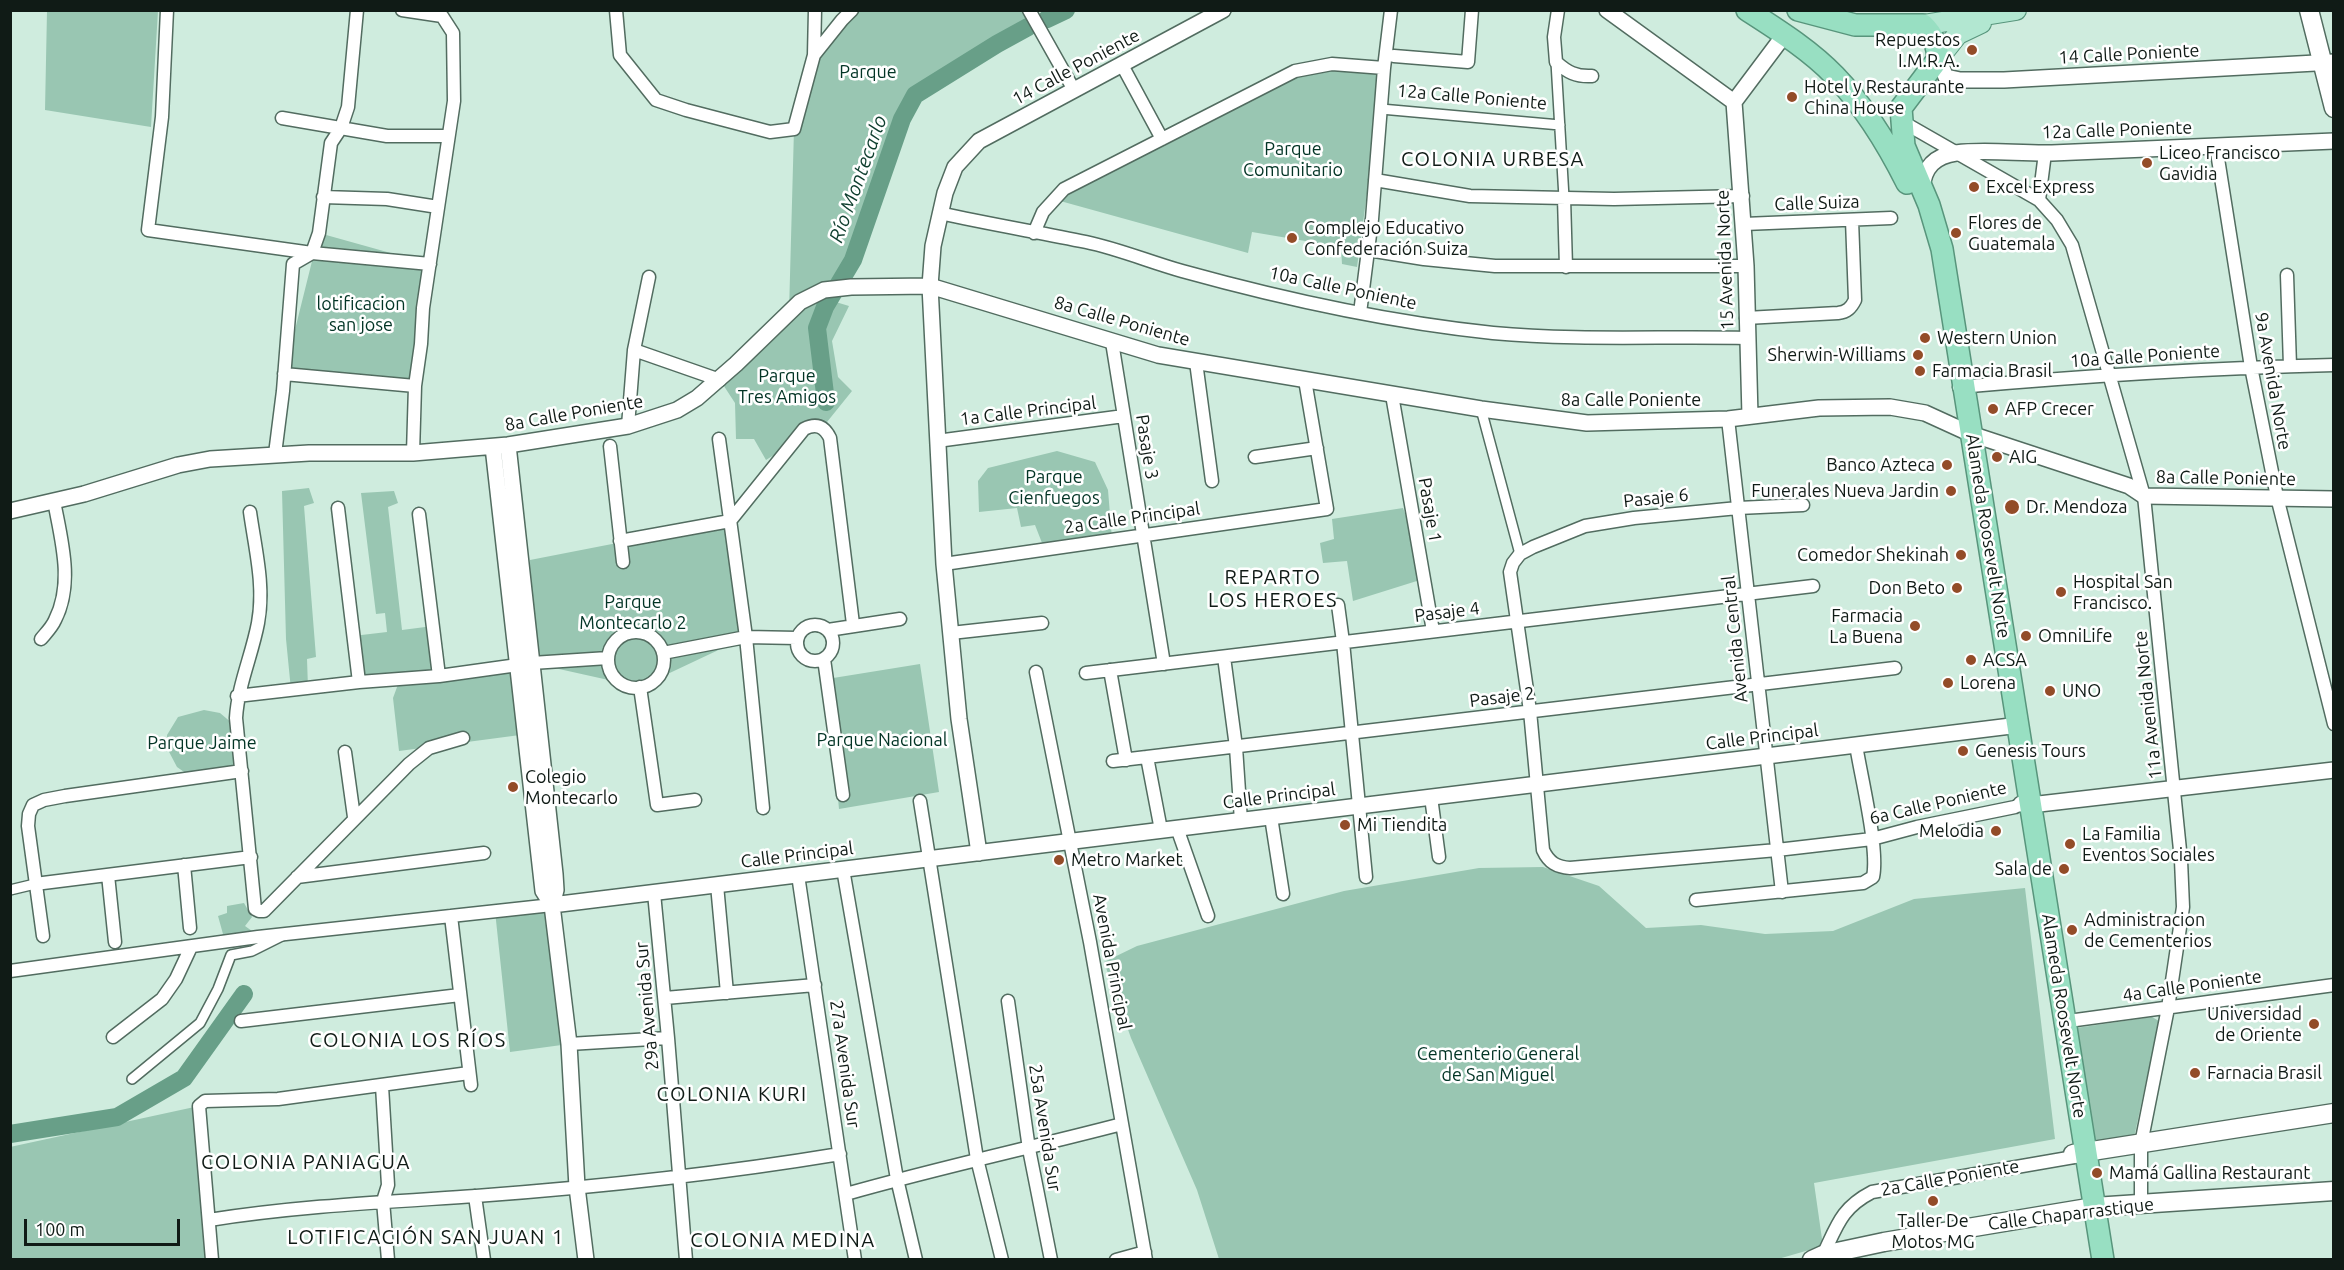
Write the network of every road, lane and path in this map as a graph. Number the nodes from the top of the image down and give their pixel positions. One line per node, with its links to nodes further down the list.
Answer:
1 (167, 10): 55 (street)
2 (357, 10): 35 (street)
3 (402, 10): 36 (street)
4 (616, 10): 19 (street)
5 (815, 10): 19 (street)
6 (852, 10): 19 (street)
7 (1223, 10): 24 (street, 14 Calle Poniente)
8 (1391, 10): 25 (street)
9 (1472, 10): 20 (street)
10 (1558, 10): 22 (street)
11 (1607, 10): 28 (street)
12 (1747, 10): 18 (highway, Alameda Roosevelt Norte)
13 (2309, 10): 23 (main road)
14 (1030, 11): 27 (street)
15 (1800, 11): 17 (highway); 18 (highway)
16 (2009, 12): 17 (main road); 21 (main road)
17 (1923, 25): 21 (highway)
18 (1785, 34): 28 (street); 29 (highway, Alameda Roosevelt Norte)
19 (814, 55)
20 (1394, 56)
21 (1938, 59): 23 (street, 14 Calle Poniente); 32 (highway)
22 (1556, 62): 26 (street); 34 (street)
23 (2328, 63): 30 (main road)
24 (1122, 65): 27 (street, 14 Calle Poniente); 37 (street)
25 (1384, 68): 31 (street); 37 (street)
26 (1592, 76)
27 (1074, 90): 49 (street, 14 Calle Poniente)
28 (1734, 102): 44 (street, 15 Avenida Norte)
29 (1860, 105): 32 (highway); 76 (highway, Alameda Roosevelt Norte)
30 (2334, 108)
31 (1381, 109): 34 (street, 12a Calle Poniente); 42 (street)
32 (1901, 115): 40 (street, 11a Avenida Norte); 43 (highway, Alameda Roosevelt Norte)
33 (282, 118): 35 (street)
34 (1560, 125): 46 (street)
35 (341, 128): 36 (street); 45 (street)
36 (448, 136): 48 (street)
37 (1162, 139): 53 (street)
38 (2334, 141): 39 (street, 12a Calle Poniente)
39 (2216, 146): 41 (street, 12a Calle Poniente); 70 (street, 9a Avenida Norte)
40 (1955, 153): 41 (street, 12a Calle Poniente); 43 (street, 12a Calle Poniente); 47 (street, 11a Avenida Norte)
41 (2045, 153): 47 (street)
42 (1375, 180): 46 (street); 54 (street)
43 (1922, 188): 76 (highway, Alameda Roosevelt Norte)
44 (1743, 196): 46 (street); 52 (street, 15 Avenida Norte)
45 (323, 197): 48 (street); 55 (street)
46 (1564, 198): 58 (street)
47 (2039, 200): 72 (street, 11a Avenida Norte)
48 (438, 207): 56 (street)
49 (940, 213): 53 (street, 10a Calle Poniente); 61 (street)
50 (1891, 218): 51 (street, Calle Suiza)
51 (1852, 220): 52 (street, Calle Suiza); 63 (street)
52 (1744, 224): 57 (street, 15 Avenida Norte)
53 (1034, 233): 62 (street, 10a Calle Poniente)
54 (1368, 250): 58 (street); 62 (street)
55 (312, 253): 56 (street); 71 (street)
56 (430, 264): 75 (street)
57 (1746, 266): 58 (street); 63 (street, 15 Avenida Norte)
58 (1566, 267)
59 (2287, 275): 69 (street)
60 (649, 277): 66 (street)
61 (930, 286): 65 (street, 8a Calle Poniente); 73 (street, 8a Calle Poniente); 85 (street)
62 (1360, 313): 64 (street, 10a Calle Poniente)
63 (1746, 318): 64 (street, 15 Avenida Norte)
64 (1747, 338): 80 (street, 15 Avenida Norte)
65 (1112, 342): 67 (street, 8a Calle Poniente); 79 (street, Pasaje 3)
66 (634, 350): 73 (street); 82 (street)
67 (1196, 362): 74 (street, 8a Calle Poniente); 92 (street)
68 (2334, 365): 69 (street, 10a Calle Poniente)
69 (2290, 366): 70 (street, 10a Calle Poniente)
70 (2251, 367): 72 (street, 10a Calle Poniente); 94 (street, 9a Avenida Norte)
71 (284, 374): 75 (street); 90 (street)
72 (2111, 375): 76 (street, 10a Calle Poniente); 93 (street, 11a Avenida Norte)
73 (720, 380): 82 (street, 8a Calle Poniente)
74 (1305, 380): 77 (street, 8a Calle Poniente); 88 (street)
75 (415, 386): 89 (street)
76 (1962, 387): 83 (highway, Alameda Roosevelt Norte)
77 (1392, 395): 78 (street, 8a Calle Poniente); 117 (street, Pasaje 1)
78 (1481, 409): 81 (street, 8a Calle Poniente); 106 (street)
79 (1124, 416): 85 (street, 1a Calle Principal); 104 (street, Pasaje 3)
80 (1750, 416): 81 (street, 8a Calle Poniente); 83 (street, 8a Calle Poniente)
81 (1728, 419): 99 (street, Avenida Central)
82 (628, 426): 86 (street, 8a Calle Poniente)
83 (1967, 432): 93 (street, 8a Calle Poniente); 140 (highway, Alameda Roosevelt Norte); 158 (highway, Alameda Roosevelt Norte)
84 (719, 439): 103 (street)
85 (937, 441): 108 (street)
86 (501, 446): 89 (street, 8a Calle Poniente); 127 (street)
87 (610, 446): 105 (street)
88 (1317, 448): 91 (street); 104 (street, 2a Calle Principal)
89 (413, 453): 90 (street, 8a Calle Poniente)
90 (275, 454): 96 (street, 8a Calle Poniente)
91 (1255, 457)
92 (1212, 481)
93 (2144, 496): 94 (street, 8a Calle Poniente); 153 (street, 11a Avenida Norte)
94 (2277, 497): 95 (street, 8a Calle Poniente); 139 (street, 9a Avenida Norte)
95 (2334, 499)
96 (54, 501): 100 (street, 8a Calle Poniente); 121 (street)
97 (1803, 505): 99 (street, Pasaje 6)
98 (338, 508): 134 (street)
99 (1738, 508): 106 (street, Pasaje 6); 110 (street, Avenida Central)
100 (10, 511)
101 (250, 512): 137 (street)
102 (419, 514): 133 (street)
103 (730, 521): 105 (street); 115 (street); 119 (street)
104 (1143, 535): 108 (street, 2a Calle Principal); 128 (street, Pasaje 3)
105 (621, 541): 107 (street)
106 (1520, 554): 113 (street)
107 (623, 562)
108 (944, 564): 118 (street)
109 (1813, 586): 110 (street, Pasaje 4)
110 (1748, 593): 113 (street, Pasaje 4); 135 (street, Avenida Central)
111 (1338, 605): 122 (street)
112 (900, 619): 115 (street)
113 (1518, 621): 117 (street, Pasaje 4); 138 (street)
114 (1042, 623): 118 (street)
115 (853, 624): 116 (street)
116 (828, 630): 120 (street); 126 (street)
117 (1433, 631): 122 (street, Pasaje 4)
118 (951, 633): 170 (street)
119 (746, 638): 120 (street); 123 (street); 160 (street)
120 (796, 638): 126 (street)
121 (41, 639)
122 (1343, 642): 124 (street, Pasaje 4); 141 (street)
123 (663, 653): 125 (street); 136 (street)
124 (1224, 657): 128 (street, Pasaje 4); 144 (street)
125 (608, 658): 127 (street); 136 (street)
126 (824, 659): 154 (street)
127 (526, 664): 133 (street); 187 (street)
128 (1164, 664): 130 (street, Pasaje 4)
129 (1895, 668): 135 (street, Pasaje 2)
130 (1110, 670): 132 (street, Pasaje 4); 148 (street)
131 (1036, 672): 167 (street, Avenida Principal)
132 (1086, 673)
133 (439, 676): 134 (street)
134 (358, 682): 137 (street)
135 (1758, 684): 138 (street, Pasaje 2); 146 (street, Avenida Central)
136 (640, 687): 156 (street)
137 (237, 696): 151 (street)
138 (1530, 711): 141 (street, Pasaje 2); 152 (street)
139 (2334, 724)
140 (2011, 726): 143 (street, Calle Principal); 158 (highway, Alameda Roosevelt Norte)
141 (1353, 733): 144 (street, Pasaje 2); 159 (street)
142 (463, 738): 162 (street)
143 (1856, 745): 146 (street, Calle Principal); 166 (street)
144 (1236, 747): 147 (street, Pasaje 2); 163 (street)
145 (345, 752): 162 (street)
146 (1766, 756): 152 (street, Calle Principal); 168 (street, Avenida Central)
147 (1147, 757): 148 (street, Pasaje 2); 165 (street)
148 (1126, 760): 149 (street, Pasaje 2)
149 (1113, 762)
150 (2334, 770): 153 (street, 6a Calle Poniente)
151 (242, 771): 171 (street); 180 (street)
152 (1537, 784): 155 (street, Calle Principal); 168 (street, 6a Calle Poniente)
153 (2175, 790): 158 (street, 6a Calle Poniente); 202 (street, 11a Avenida Norte)
154 (843, 795)
155 (1431, 797): 159 (street, Calle Principal); 172 (street)
156 (695, 800)
157 (920, 801): 173 (street)
158 (2026, 804): 166 (street, 6a Calle Poniente); 204 (highway, Alameda Roosevelt Norte)
159 (1360, 806): 161 (street, Calle Principal); 179 (street)
160 (763, 808)
161 (1271, 817): 163 (street, Calle Principal); 185 (street)
162 (354, 818): 178 (street)
163 (1241, 821): 164 (street, Calle Principal)
164 (1177, 828): 165 (street, Calle Principal); 189 (street)
165 (1161, 830): 167 (street, Calle Principal)
166 (1872, 839): 168 (street, 6a Calle Poniente); 184 (street)
167 (1071, 841): 170 (street, Calle Principal); 211 (street, Avenida Principal)
168 (1777, 850): 184 (street, Avenida Central)
169 (484, 853): 178 (street)
170 (979, 853): 173 (street, Calle Principal)
171 (251, 857): 174 (street); 178 (street)
172 (1439, 857)
173 (928, 859): 175 (street, Calle Principal); 216 (street)
174 (184, 865): 176 (street); 190 (street)
175 (843, 869): 177 (street, Calle Principal); 218 (street)
176 (108, 875): 180 (street); 193 (street)
177 (798, 875): 181 (street, Calle Principal); 196 (street, 27a Avenida Sur)
178 (297, 877)
179 (1366, 878)
180 (35, 884): 182 (street); 192 (street)
181 (717, 885): 183 (street, Calle Principal); 198 (street)
182 (10, 890)
183 (654, 892): 187 (street, Calle Principal); 200 (street, 29a Avenida Sur)
184 (1782, 892): 186 (street)
185 (1282, 894)
186 (1696, 900)
187 (552, 905): 188 (street); 207 (street)
188 (450, 916): 191 (street); 199 (street)
189 (1208, 916)
190 (190, 928)
191 (286, 934): 194 (street); 208 (street)
192 (43, 936)
193 (116, 942)
194 (191, 947): 195 (street); 205 (street)
195 (10, 971)
196 (815, 985): 198 (street); 214 (street, 27a Avenida Sur)
197 (2334, 985): 202 (street, 4a Calle Poniente)
198 (727, 993): 200 (street)
199 (460, 995): 203 (street); 209 (street)
200 (664, 998): 206 (street, 29a Avenida Sur)
201 (1008, 1002): 213 (street, 25a Avenida Sur)
202 (2168, 1008): 204 (street, 4a Calle Poniente); 212 (street, 11a Avenida Norte)
203 (241, 1021)
204 (2060, 1023): 215 (highway, Alameda Roosevelt Norte)
205 (113, 1037)
206 (668, 1038): 207 (street); 217 (street, 29a Avenida Sur)
207 (569, 1044): 219 (street)
208 (132, 1080)
209 (382, 1086): 223 (street); 226 (street)
210 (2334, 1113): 212 (main road, 2a Calle Poniente)
211 (1122, 1124): 213 (street); 227 (street, Avenida Principal)
212 (2141, 1144): 215 (main road, 2a Calle Poniente); 224 (street, 11a Avenida Norte)
213 (1029, 1149): 216 (street); 237 (street, 25a Avenida Sur)
214 (840, 1154): 217 (street); 221 (street, 27a Avenida Sur)
215 (2078, 1155): 225 (highway, Alameda Roosevelt Norte); 228 (street, 2a Calle Poniente)
216 (977, 1159): 218 (street); 236 (street)
217 (678, 1177): 219 (street); 233 (street, 29a Avenida Sur)
218 (897, 1179): 221 (street); 235 (street)
219 (577, 1187): 222 (street); 232 (street)
220 (2334, 1191): 224 (main road, Calle Chaparrastique)
221 (846, 1194): 234 (street, 27a Avenida Sur)
222 (475, 1196): 223 (street); 231 (street)
223 (383, 1202): 226 (street); 230 (street)
224 (2141, 1204): 225 (main road, Calle Chaparrastique)
225 (2087, 1208): 228 (main road, Calle Chaparrastique); 239 (highway); 240 (highway)
226 (209, 1220): 229 (street)
227 (1145, 1256): 238 (street)
228 (1817, 1257)
229 (212, 1260)
230 (388, 1260)
231 (484, 1260)
232 (586, 1260)
233 (686, 1260)
234 (855, 1260)
235 (916, 1260)
236 (1002, 1260)
237 (1051, 1260)
238 (1116, 1260)
239 (2089, 1260)
240 (2103, 1260)

